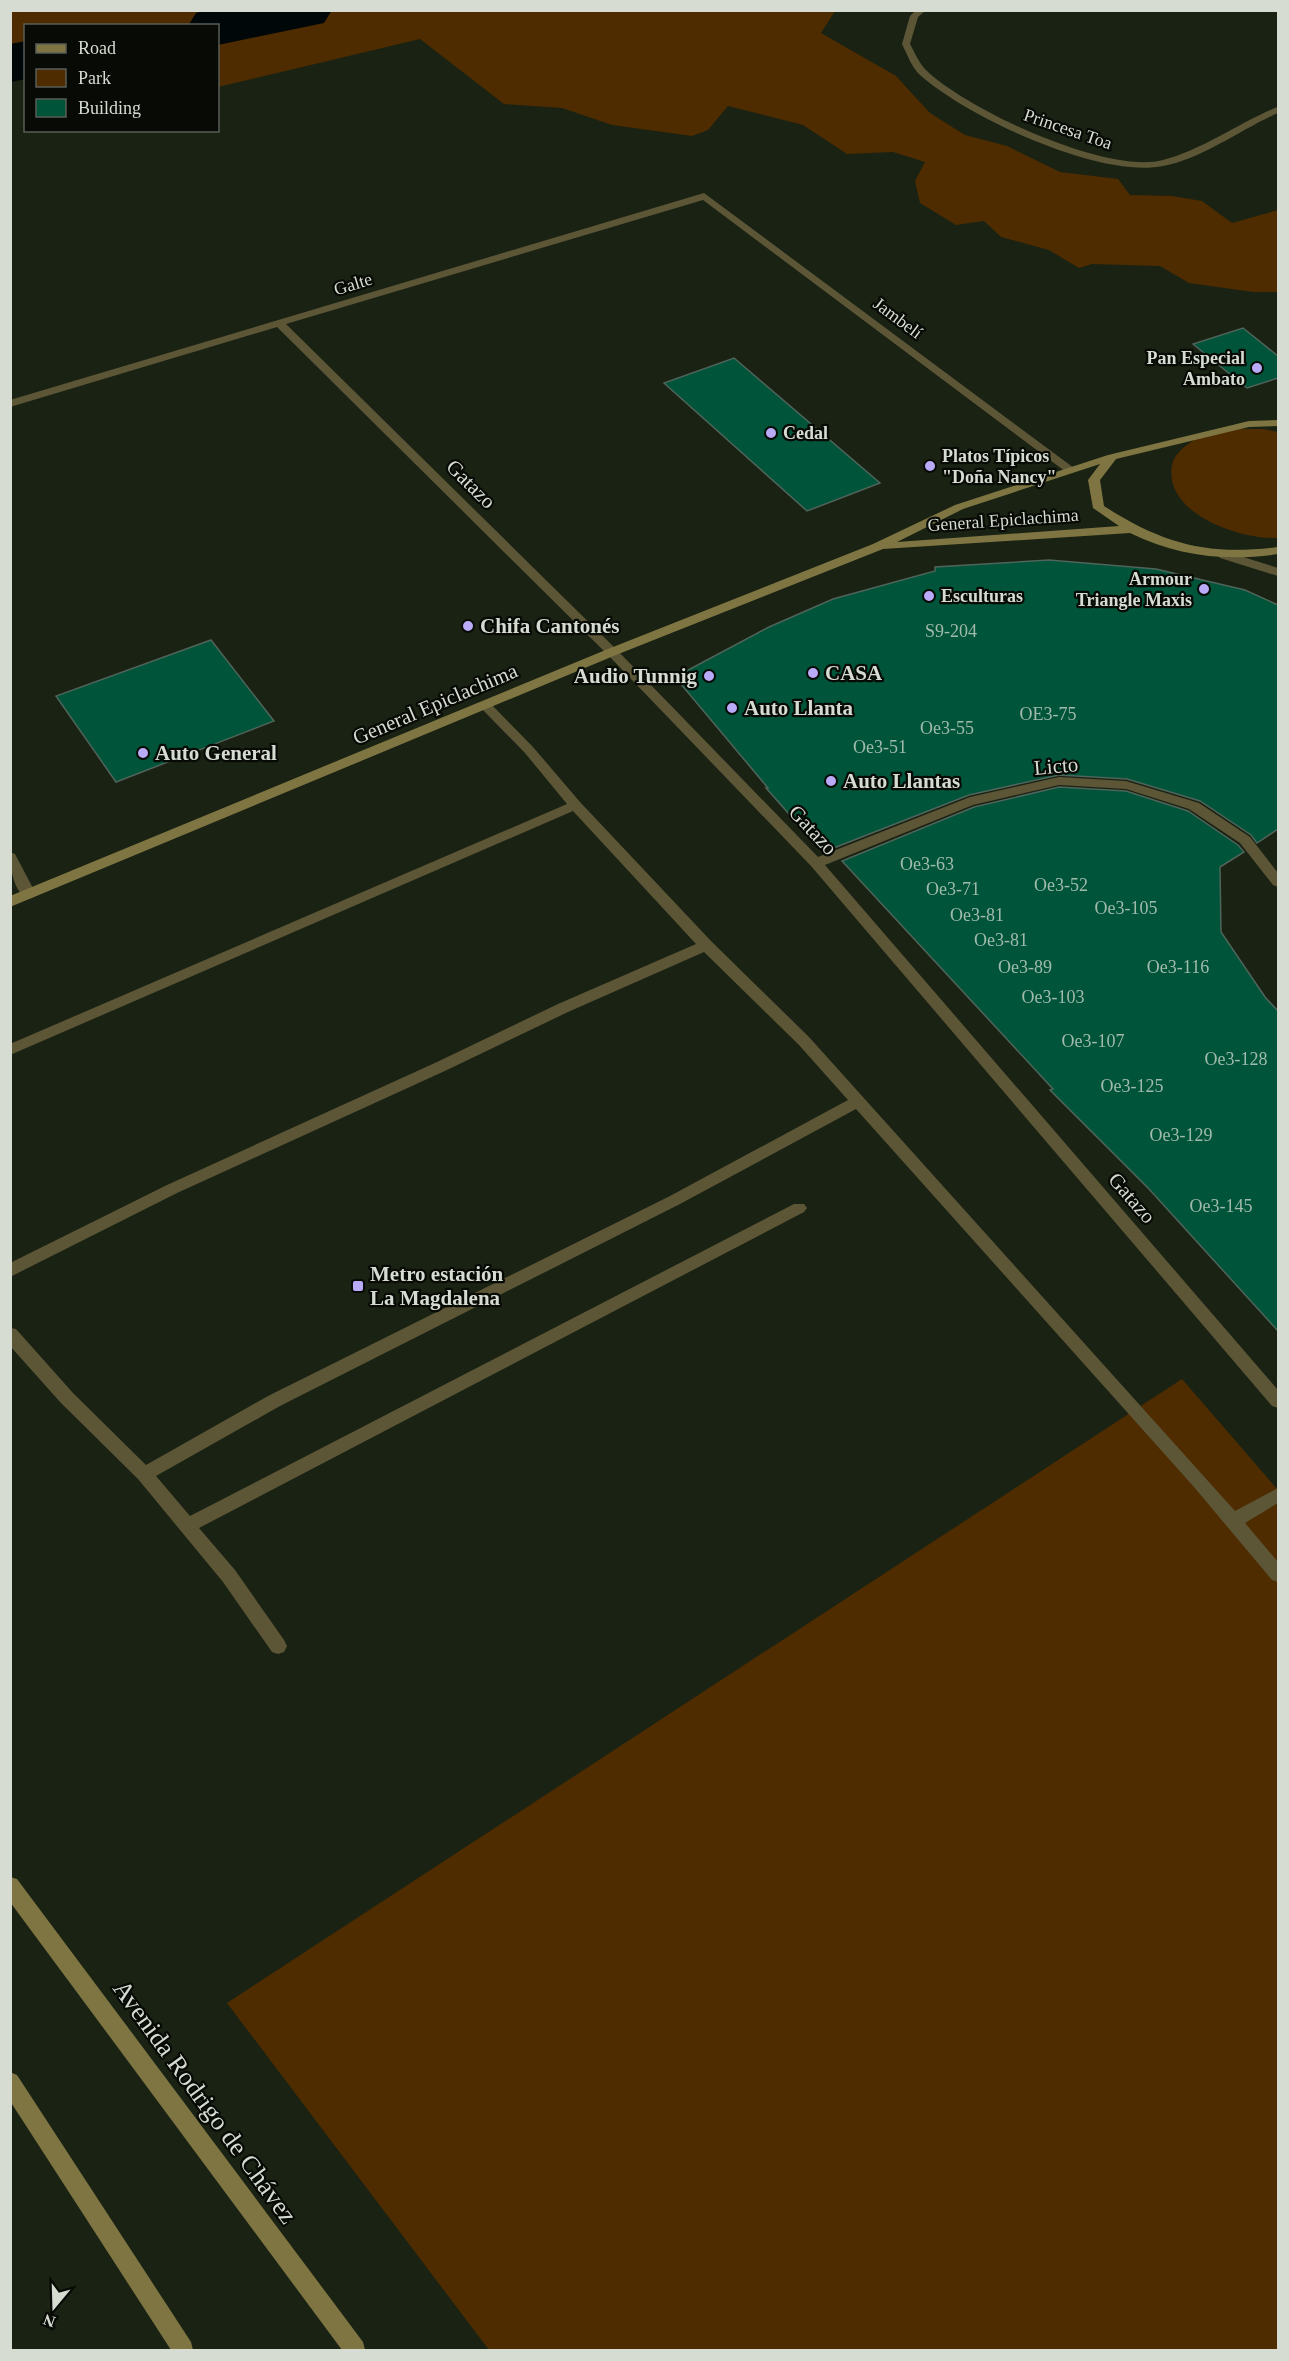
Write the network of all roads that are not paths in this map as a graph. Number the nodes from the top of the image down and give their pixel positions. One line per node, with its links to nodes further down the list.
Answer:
1 (922, 10): 2 (street, Princesa Toa)
2 (1278, 110)
3 (704, 196): 4 (street, Galte); 10 (street, Jambelí)
4 (279, 324): 5 (street, Galte); 16 (street, Gatazo)
5 (10, 404)
6 (1278, 416): 8 (street)
7 (1278, 423): 8 (street)
8 (1249, 424): 9 (street, General Epiclachima)
9 (1112, 457): 10 (street, General Epiclachima); 11 (street)
10 (1070, 470): 12 (street, General Epiclachima)
11 (1132, 529): 12 (street, General Epiclachima); 14 (street)
12 (877, 547): 16 (street, General Epiclachima)
13 (1278, 551): 14 (street)
14 (1224, 555): 15 (street)
15 (1278, 572)
16 (612, 652): 17 (street, General Epiclachima); 20 (street, Gatazo)
17 (485, 705): 18 (street); 22 (street, General Epiclachima)
18 (575, 806): 24 (street); 25 (street)
19 (10, 857): 22 (street)
20 (816, 863): 21 (street, Licto); 30 (street, Gatazo)
21 (1278, 882)
22 (29, 894): 23 (street, General Epiclachima)
23 (10, 902)
24 (706, 945): 26 (street); 28 (street)
25 (10, 1050)
26 (858, 1101): 31 (street); 33 (street)
27 (798, 1208): 34 (street)
28 (10, 1271)
29 (10, 1334): 31 (street)
30 (1278, 1401)
31 (144, 1474): 34 (street)
32 (1278, 1495): 33 (street)
33 (1234, 1521): 35 (street)
34 (187, 1526): 36 (street)
35 (1278, 1574)
36 (278, 1646)
37 (10, 1886): 40 (street, Avenida Rodrigo de Chávez)
38 (10, 2082): 39 (street)
39 (183, 2350)
40 (355, 2350)

